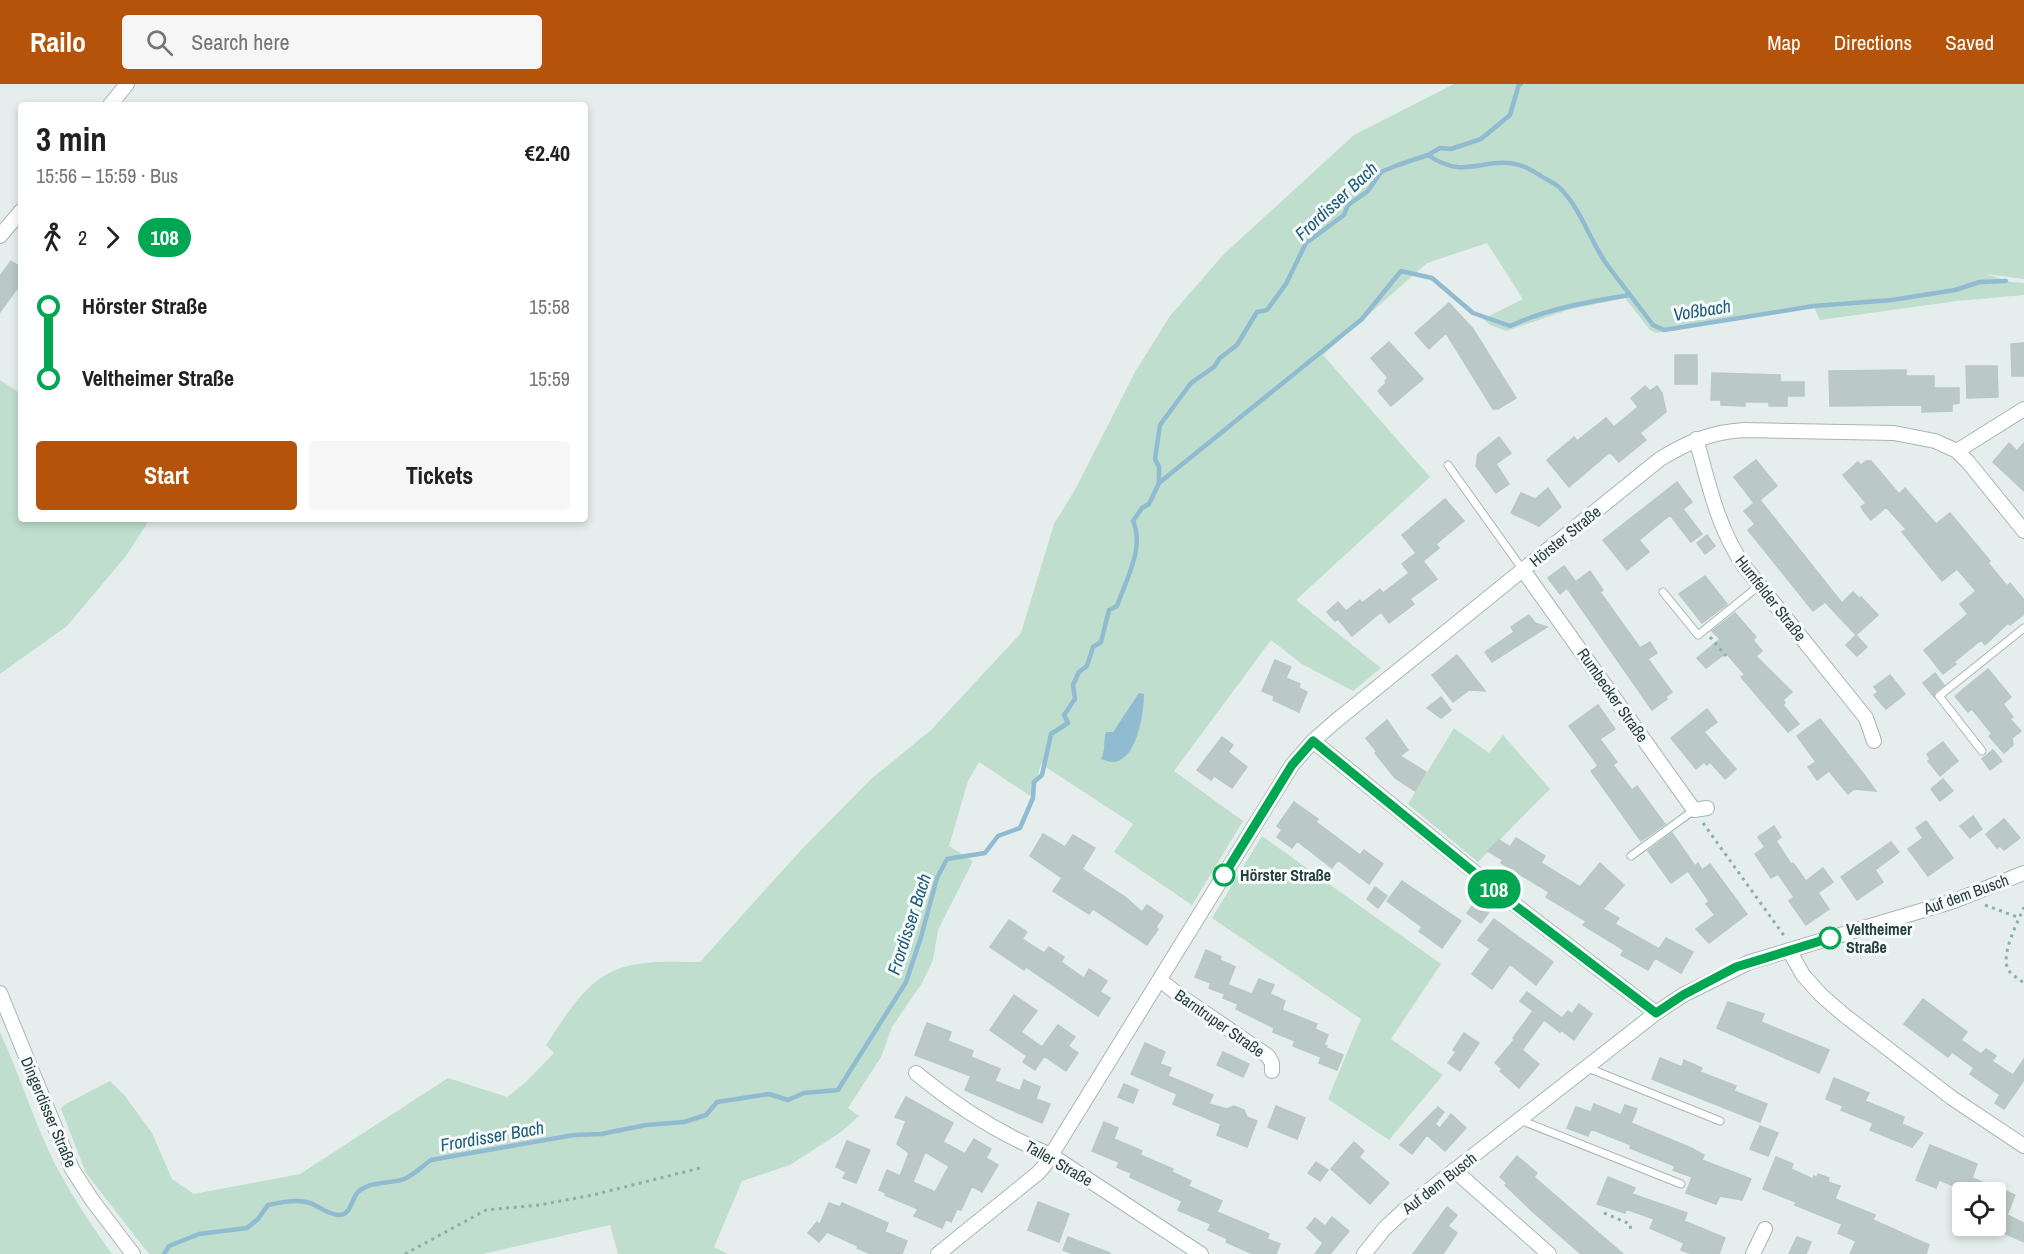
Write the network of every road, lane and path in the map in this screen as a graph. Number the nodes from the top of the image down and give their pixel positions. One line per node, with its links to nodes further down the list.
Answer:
1 (127, 84): 2 (street)
2 (112, 102)
3 (18, 215): 4 (street)
4 (0, 236)
5 (2024, 409): 7 (street)
6 (1696, 439): 7 (street, Hörster Straße); 10 (street, Hörster Straße); 11 (street, Humfelder Straße)
7 (1957, 451): 9 (street, Hörster Straße)
8 (1448, 465): 10 (lane)
9 (2024, 531)
10 (1523, 570): 16 (street, Hörster Straße); 19 (street, Rumbecker Straße)
11 (1760, 585): 14 (lane); 17 (street, Humfelder Straße)
12 (1663, 592): 14 (lane)
13 (2024, 628): 18 (lane)
14 (1704, 630): 15 (path)
15 (1726, 656)
16 (1313, 741): 26 (street, Hörster Straße); 29 (street)
17 (1874, 741)
18 (1982, 751)
19 (1701, 809): 20 (lane); 25 (path)
20 (1631, 856)
21 (2024, 873): 22 (street, Auf dem Busch)
22 (1965, 897): 24 (path); 25 (street, Auf dem Busch)
23 (2024, 907): 24 (path)
24 (2020, 918): 27 (path)
25 (1789, 950): 29 (street, Auf dem Busch); 35 (street)
26 (1160, 980): 31 (street, Barntruper Straße); 36 (street, Hörster Straße)
27 (2024, 982)
28 (0, 993): 43 (street, Dingerdisser Straße)
29 (1656, 1013): 30 (street, Auf dem Busch)
30 (1588, 1068): 33 (street, Auf dem Busch); 34 (lane)
31 (1272, 1071)
32 (916, 1073): 36 (street, Taller Straße)
33 (1520, 1120): 38 (street, Auf dem Busch); 39 (lane)
34 (1720, 1121)
35 (2024, 1146)
36 (1051, 1155): 45 (street, Hörster Straße); 46 (street, Taller Straße)
37 (700, 1168): 44 (path)
38 (1454, 1170): 47 (street, Auf dem Busch); 48 (street)
39 (1681, 1184)
40 (1604, 1213): 42 (path)
41 (1765, 1229): 49 (street)
42 (1631, 1231)
43 (133, 1254)
44 (405, 1254)
45 (938, 1254)
46 (1201, 1254)
47 (1364, 1254)
48 (1549, 1254)
49 (1753, 1254)

